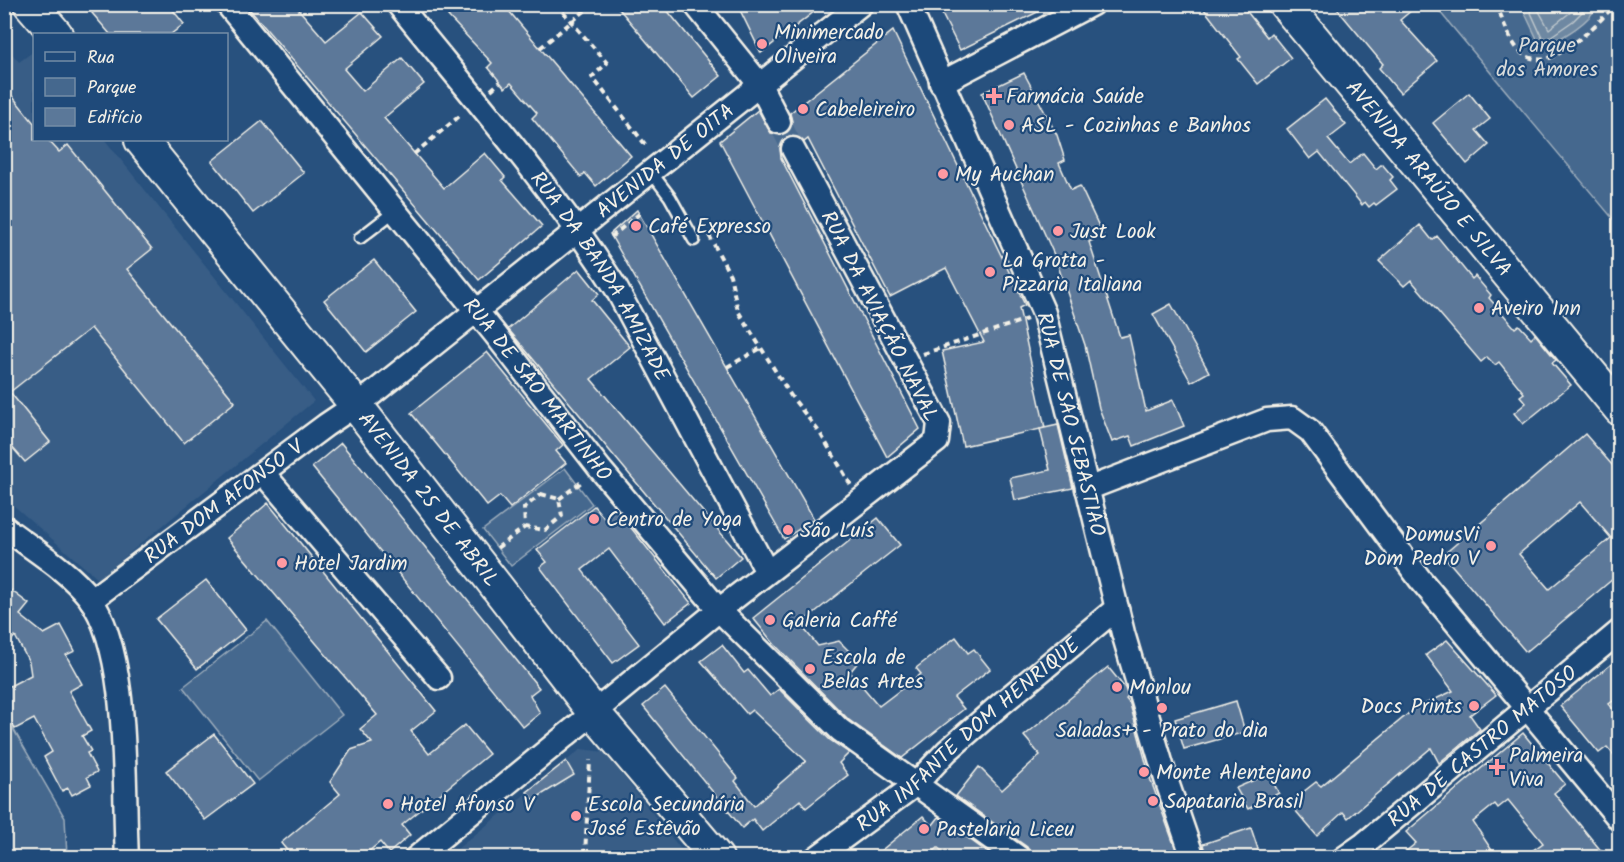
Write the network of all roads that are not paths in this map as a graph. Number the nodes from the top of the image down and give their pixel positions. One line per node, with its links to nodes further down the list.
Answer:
1 (30, 4): 10 (street)
2 (37, 4): 11 (street)
3 (227, 4): 18 (street, RUA DE SÃO MARTINHO)
4 (398, 4): 19 (street, RUA DA BANDA AMIZADE)
5 (694, 4): 13 (street)
6 (861, 4): 13 (street, AVENIDA DE OITA)
7 (908, 4): 12 (street, RUA DE SÃO SEBASTIÃO)
8 (1092, 4): 12 (street)
9 (1285, 4): 24 (street, AVENIDA ARAÚJO E SILVA)
10 (55, 33)
11 (55, 33)
12 (941, 82): 26 (street, RUA DE SÃO SEBASTIÃO)
13 (759, 85): 14 (street); 17 (street, AVENIDA DE OITA)
14 (779, 122)
15 (142, 141): 23 (street, AVENIDA 25 DE ABRIL)
16 (794, 149): 28 (street, RUA DA AVIAÇÃO NAVAL)
17 (651, 172): 19 (street, AVENIDA DE OITA); 21 (lane)
18 (395, 211): 20 (lane); 22 (street, RUA DE SÃO MARTINHO)
19 (578, 230): 22 (street, AVENIDA DE OITA); 28 (street, RUA DA BANDA AMIZADE)
20 (360, 238)
21 (694, 240)
22 (477, 312): 23 (street, AVENIDA DE OITA); 31 (street, RUA DE SÃO MARTINHO)
23 (356, 405): 25 (street, RUA DOM AFONSO V); 35 (street, AVENIDA 25 DE ABRIL)
24 (1620, 409)
25 (263, 473): 29 (street, RUA DOM AFONSO V); 33 (street)
26 (1088, 489): 30 (street, RUA DE SÃO SEBASTIÃO); 34 (street)
27 (4, 527): 29 (street)
28 (767, 572): 31 (street, RUA DA AVIAÇÃO NAVAL)
29 (91, 600): 39 (street)
30 (1117, 608): 36 (street, RUA INFANTE DOM HENRIQUE); 44 (street, RUA DE SÃO SEBASTIÃO)
31 (719, 610): 35 (street, RUA DA AVIAÇÃO NAVAL); 36 (street, RUA DE SÃO MARTINHO)
32 (1620, 631): 34 (street, RUA DE CASTRO MATOSO)
33 (438, 678)
34 (1528, 706): 37 (street); 38 (street, RUA DE CASTRO MATOSO)
35 (595, 714): 40 (street, RUA DA AVIAÇÃO NAVAL); 41 (street, AVENIDA 25 DE ABRIL)
36 (915, 785): 42 (street, RUA INFANTE DOM HENRIQUE); 43 (street, RUA DE SÃO MARTINHO)
37 (1620, 820)
38 (1371, 851): 45 (street, RUA DE CASTRO MATOSO)
39 (127, 858)
40 (416, 858)
41 (717, 858)
42 (816, 858)
43 (1019, 858)
44 (1193, 858)
45 (1344, 858)

